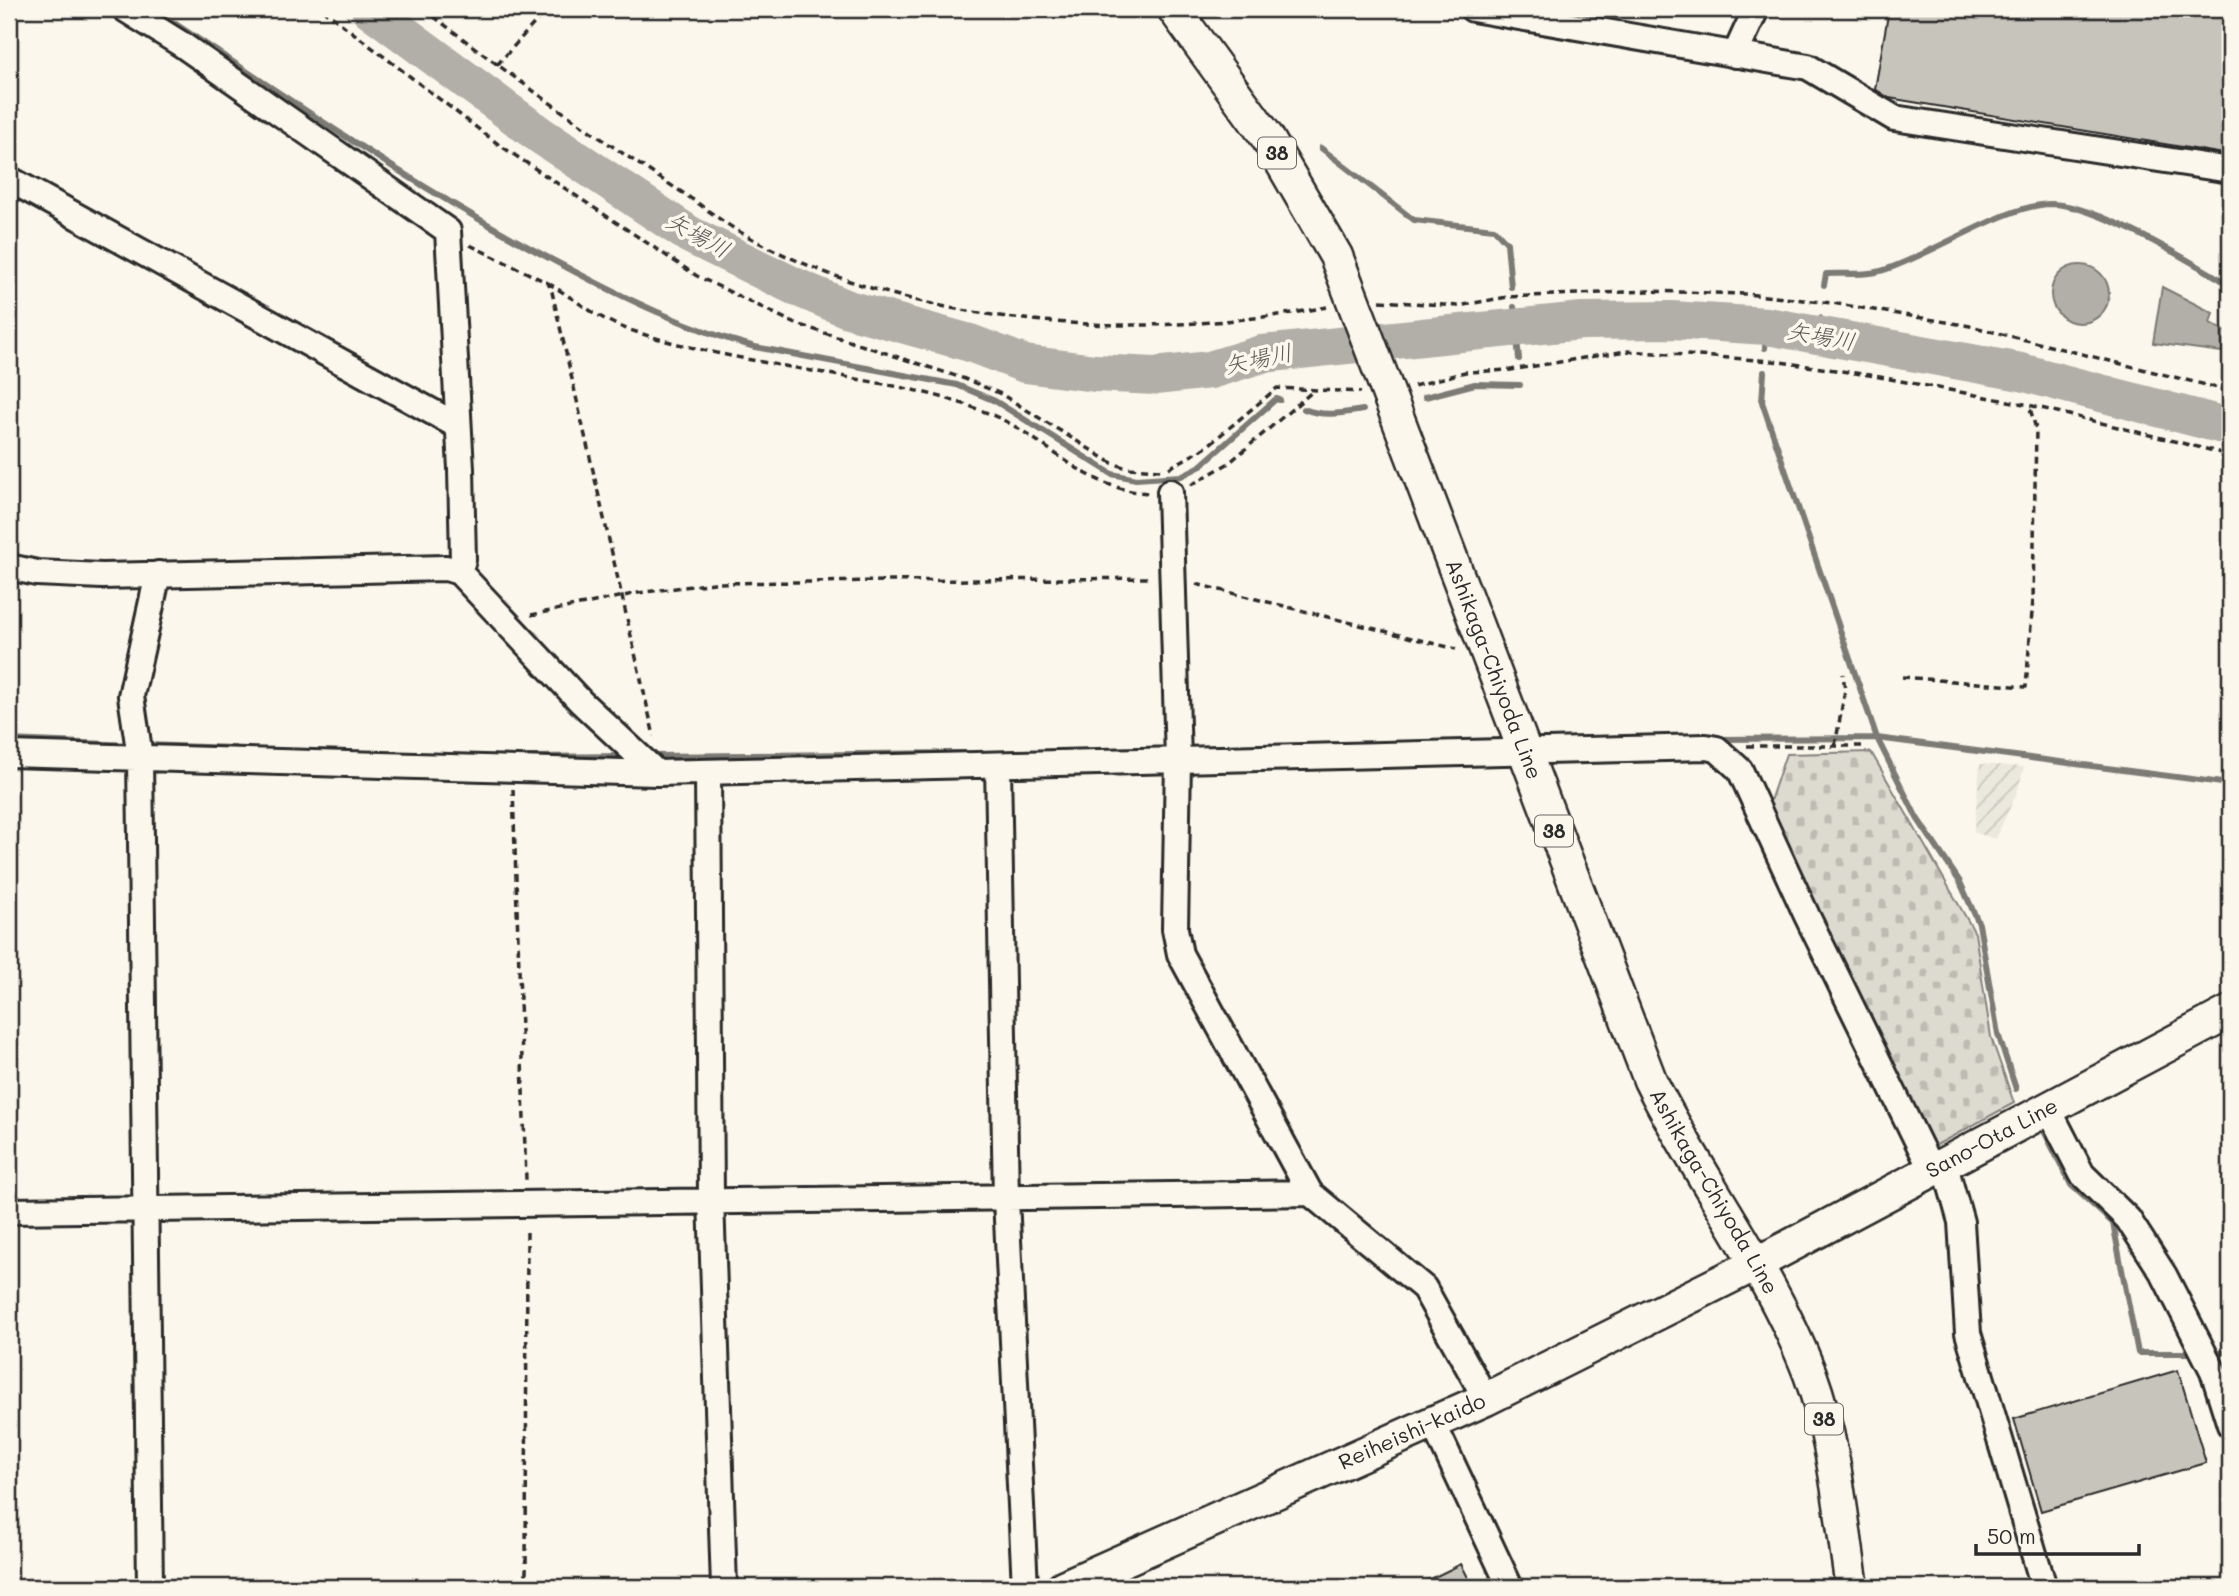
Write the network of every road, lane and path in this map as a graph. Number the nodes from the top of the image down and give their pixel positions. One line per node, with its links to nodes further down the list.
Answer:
1 (125, 9): 12 (street)
2 (322, 9): 16 (path)
3 (424, 9): 9 (path)
4 (547, 9): 9 (path)
5 (1174, 9): 14 (main road, Ashikaga-Chiyoda Line / 38)
6 (1473, 9): 8 (street)
7 (1756, 9): 8 (street)
8 (1735, 55): 10 (street)
9 (496, 65): 14 (path)
10 (2230, 170)
11 (9, 179): 19 (street)
12 (448, 231): 13 (path); 19 (street)
13 (548, 283): 21 (path); 26 (path)
14 (1355, 307): 15 (main road, Ashikaga-Chiyoda Line / 38); 17 (path)
15 (1386, 386): 16 (path); 18 (path); 28 (main road, Ashikaga-Chiyoda Line / 38)
16 (1313, 391): 21 (path)
17 (2230, 391)
18 (2029, 405): 20 (path); 30 (path)
19 (458, 426): 23 (street)
20 (2230, 455)
21 (1171, 492): 25 (street)
22 (9, 567): 24 (street)
23 (459, 572): 24 (street); 27 (street)
24 (158, 574): 36 (street)
25 (1173, 578): 26 (path); 28 (path); 37 (street)
26 (622, 597): 27 (path); 41 (path)
27 (506, 624): 41 (street)
28 (1490, 658): 34 (main road, Ashikaga-Chiyoda Line / 38)
29 (1843, 674): 31 (path)
30 (1902, 677)
31 (1835, 746): 32 (path); 33 (path)
32 (1864, 746)
33 (1717, 749): 34 (street); 44 (street)
34 (1524, 753): 37 (street); 51 (main road, Ashikaga-Chiyoda Line / 38)
35 (9, 754): 36 (street)
36 (140, 757): 39 (street); 49 (street)
37 (1178, 760): 38 (street); 45 (street)
38 (998, 766): 40 (street); 47 (street)
39 (513, 770): 41 (street); 48 (path)
40 (708, 772): 41 (street); 46 (street)
41 (657, 773)
42 (2230, 1012): 43 (main road, Sano-Ota Line)
43 (2048, 1108): 44 (main road, Sano-Ota Line); 52 (street)
44 (1938, 1165): 51 (main road, Sano-Ota Line); 63 (street)
45 (1310, 1193): 47 (street); 53 (street)
46 (711, 1199): 47 (street); 48 (street); 58 (street)
47 (1006, 1199): 59 (street)
48 (527, 1205): 49 (street); 57 (path)
49 (146, 1208): 50 (street); 56 (street)
50 (9, 1211)
51 (1754, 1265): 53 (main road, Reiheishi-kaido); 62 (main road, Ashikaga-Chiyoda Line / 38)
52 (2222, 1369): 55 (street)
53 (1486, 1399): 54 (main road, Reiheishi-kaido)
54 (1434, 1424): 60 (main road, Reiheishi-kaido); 61 (street)
55 (2230, 1425)
56 (150, 1587)
57 (526, 1587)
58 (724, 1587)
59 (1025, 1587)
60 (1063, 1587)
61 (1510, 1587)
62 (1852, 1587)
63 (2044, 1587)

